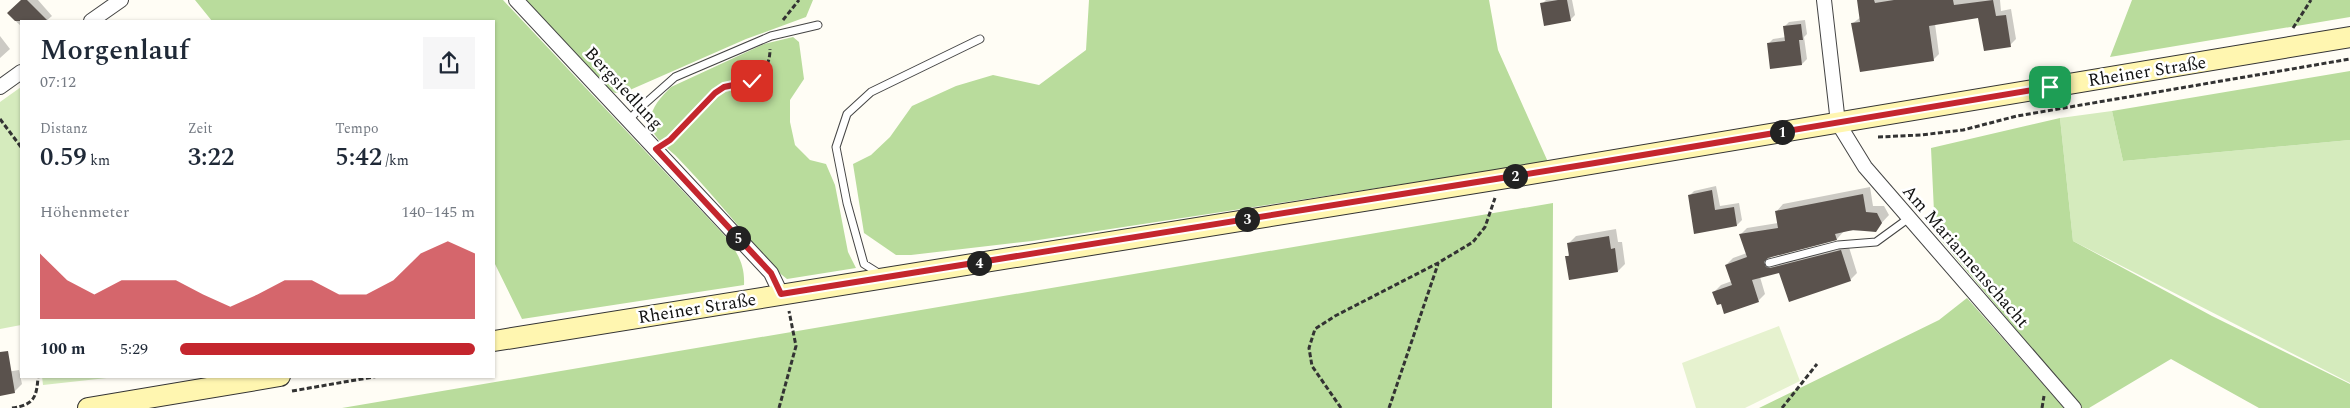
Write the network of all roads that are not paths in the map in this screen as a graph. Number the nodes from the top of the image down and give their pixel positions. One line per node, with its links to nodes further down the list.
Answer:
1 (121, 0): 4 (street)
2 (516, 0): 10 (street, Bergsiedlung)
3 (1824, 0): 11 (street)
4 (92, 20)
5 (818, 25): 10 (lane)
6 (2350, 37): 11 (main road, Rheiner Straße)
7 (980, 39): 14 (lane)
8 (20, 73): 9 (street)
9 (0, 87)
10 (629, 120): 15 (street, Bergsiedlung)
11 (1838, 123): 12 (street, Am Mariannenschacht); 14 (main road, Rheiner Straße)
12 (1909, 218): 13 (lane); 19 (street, Am Mariannenschacht)
13 (1768, 263)
14 (890, 278): 15 (main road, Rheiner Straße)
15 (781, 294): 16 (main road, Rheiner Straße)
16 (495, 341)
17 (268, 378): 18 (main road)
18 (88, 408)
19 (2074, 408)

